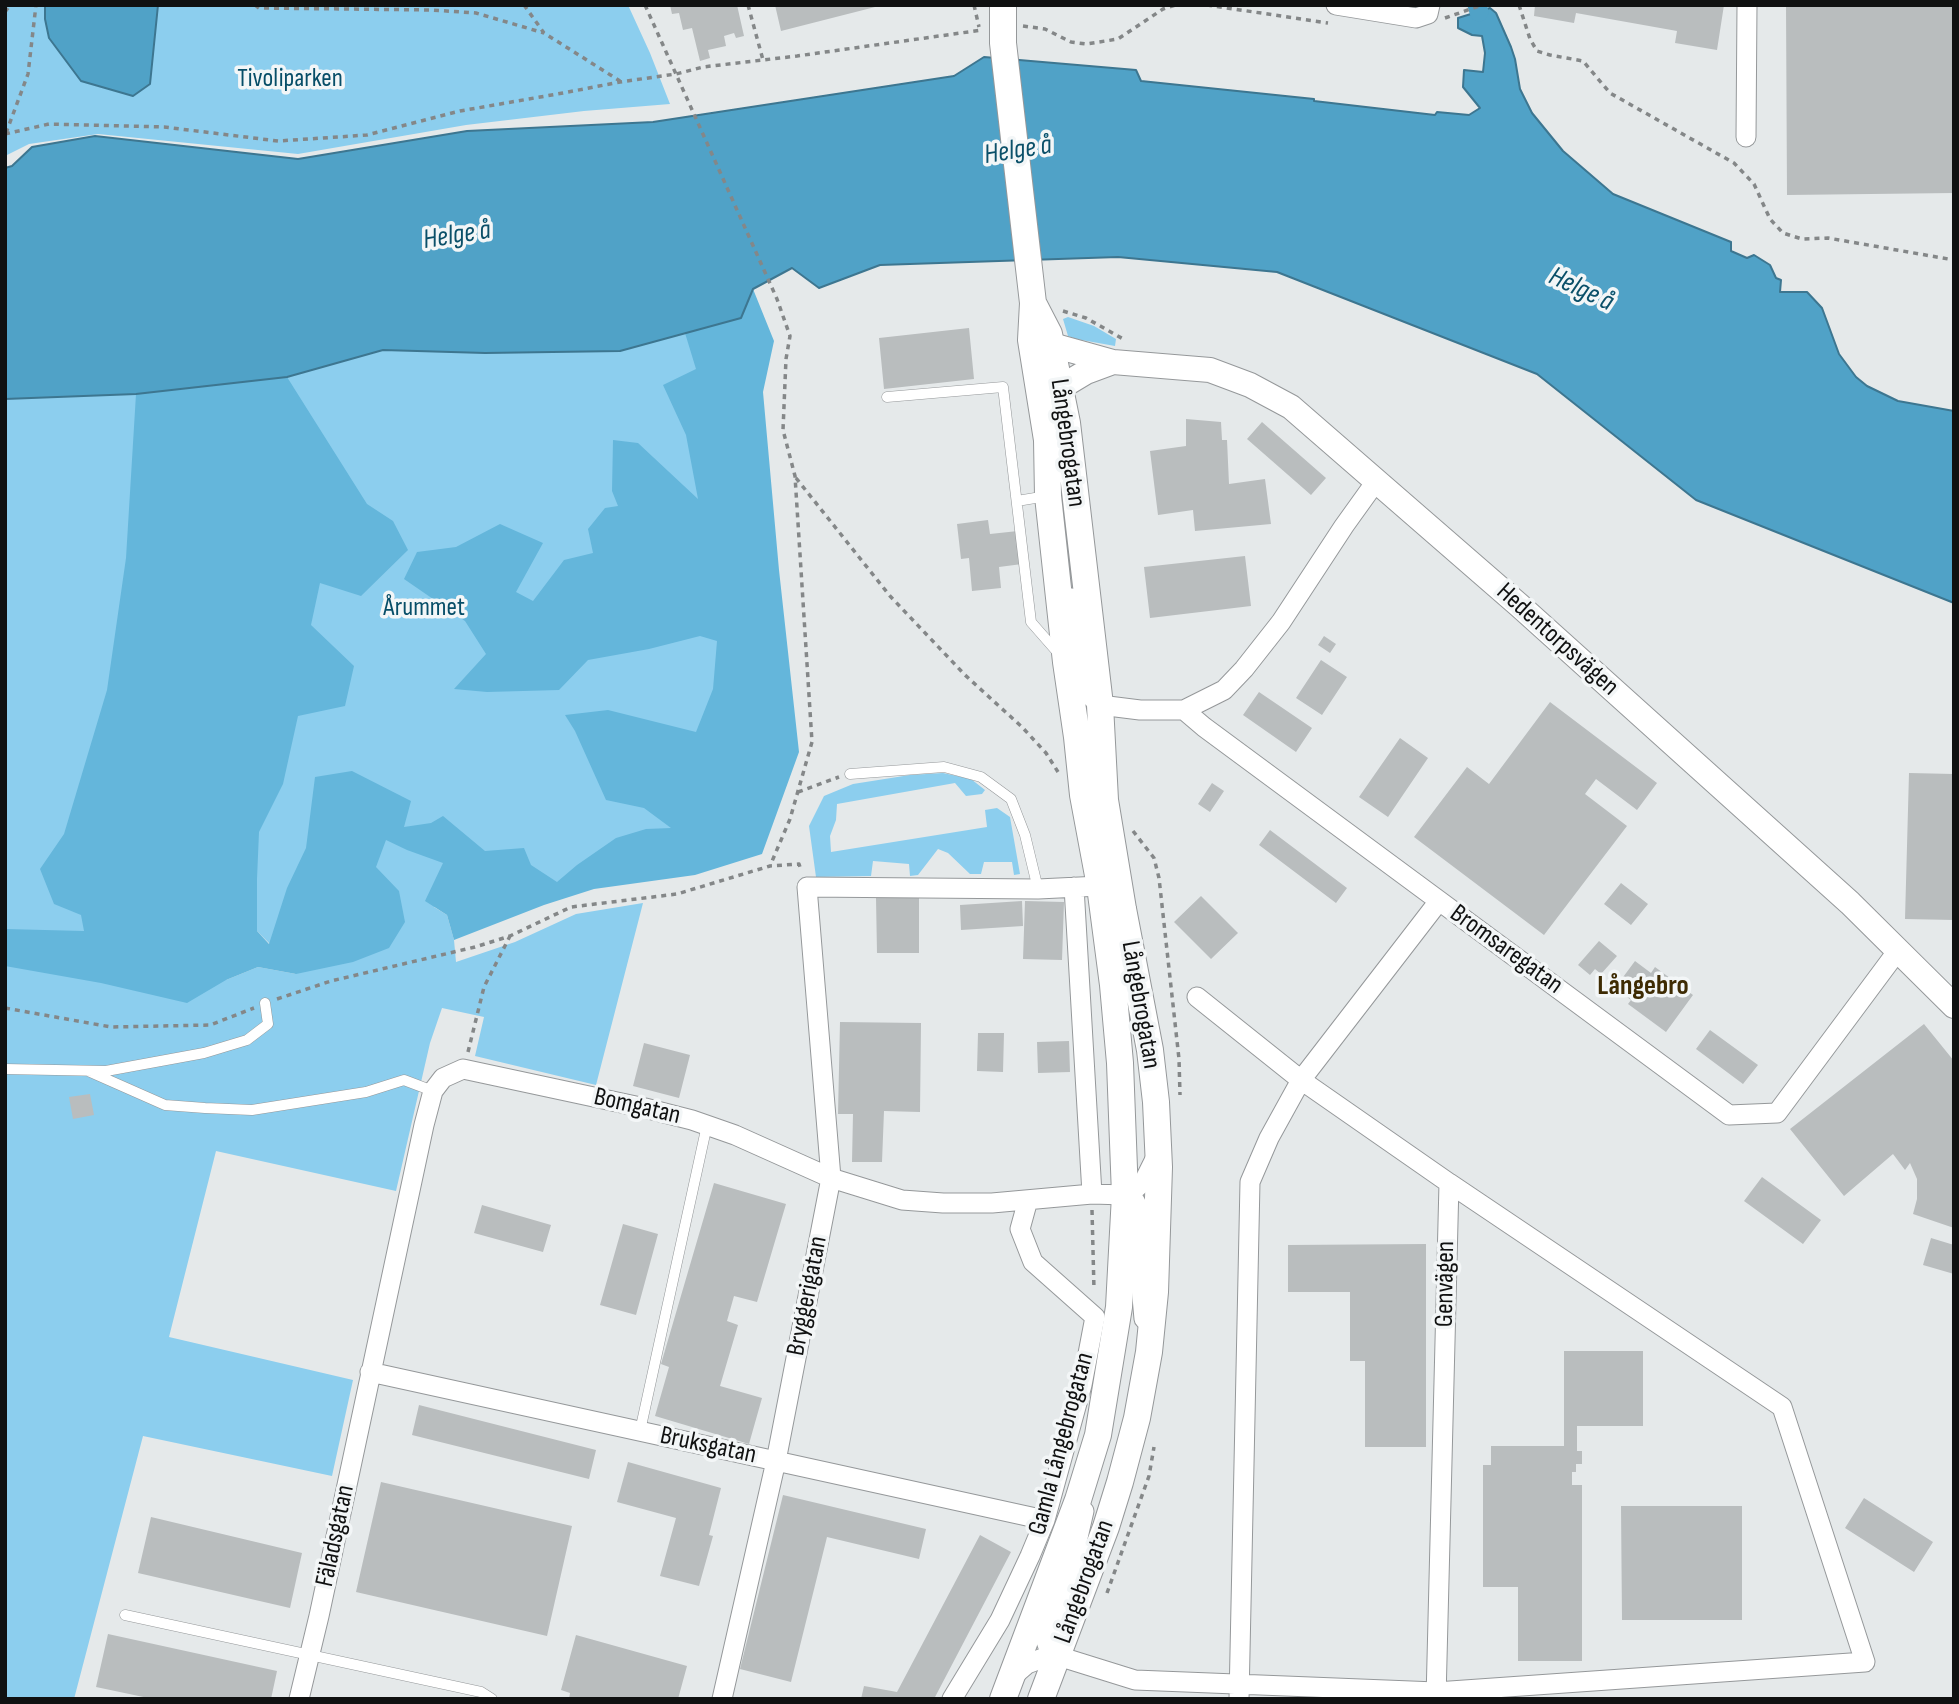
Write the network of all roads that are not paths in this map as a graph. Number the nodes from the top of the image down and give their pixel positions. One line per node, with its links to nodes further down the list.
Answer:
1 (1336, 5): 3 (street)
2 (1747, 5): 5 (street)
3 (1429, 10)
4 (998, 27): 6 (main road, Långebrogatan)
5 (1746, 137)
6 (1032, 296): 7 (main road, Långebrogatan); 11 (main road, Långebrogatan)
7 (1052, 345): 8 (street, Hedentorpsvägen); 9 (main road, Långebrogatan)
8 (1114, 362): 9 (street, Hedentorpsvägen); 13 (street, Hedentorpsvägen)
9 (1060, 390): 11 (street, Hedentorpsvägen); 17 (main road, Långebrogatan)
10 (887, 397): 15 (lane)
11 (1042, 410): 12 (main road, Långebrogatan)
12 (1048, 440): 14 (main road, Långebrogatan); 17 (street)
13 (1377, 480): 18 (street); 23 (street, Hedentorpsvägen)
14 (1048, 496): 15 (lane); 16 (main road, Långebrogatan)
15 (1017, 501): 16 (lane)
16 (1066, 662): 20 (main road, Långebrogatan)
17 (1100, 705): 18 (street); 32 (main road, Långebrogatan)
18 (1184, 710): 22 (street, Bromsaregatan)
19 (850, 774): 21 (lane)
20 (1087, 887): 21 (street); 35 (street); 36 (main road, Långebrogatan)
21 (1038, 889): 33 (street, Bryggerigatan)
22 (1439, 901): 23 (street, Bromsaregatan); 29 (street)
23 (1899, 949): 26 (street, Hedentorpsvägen)
24 (1196, 997): 29 (street)
25 (265, 1003): 28 (lane)
26 (1954, 1006)
27 (5, 1069): 28 (lane)
28 (88, 1071): 30 (lane)
29 (1301, 1080): 34 (street); 48 (street)
30 (433, 1091): 31 (street, Bomgatan); 39 (street)
31 (707, 1125): 33 (street, Bomgatan); 40 (lane)
32 (1158, 1151): 36 (street); 38 (main road, Långebrogatan)
33 (831, 1178): 37 (street, Bomgatan); 41 (street, Bryggerigatan)
34 (1449, 1182): 49 (street, Genvägen); 49 (street)
35 (1092, 1194): 36 (street, Bomgatan); 37 (street, Bomgatan)
36 (1125, 1195): 38 (street); 42 (main road, Långebrogatan)
37 (1028, 1200): 43 (street, Gamla Långebrogatan)
38 (1149, 1352): 46 (main road, Långebrogatan)
39 (370, 1372): 40 (street, Bruksgatan); 45 (street, Fäladsgatan)
40 (640, 1431): 41 (street, Bruksgatan)
41 (776, 1461): 43 (street, Bruksgatan); 52 (street, Bryggerigatan)
42 (1090, 1465): 46 (street); 47 (main road, Långebrogatan)
43 (1045, 1520): 53 (street, Gamla Långebrogatan)
44 (125, 1615): 45 (lane)
45 (310, 1656): 50 (street, Fäladsgatan); 51 (lane)
46 (1058, 1656): 47 (street); 48 (street); 54 (main road, Långebrogatan)
47 (1007, 1688)
48 (1239, 1691): 49 (street)
49 (1436, 1695)
50 (299, 1699)
51 (492, 1699)
52 (722, 1699)
53 (952, 1699)
54 (1041, 1699)

